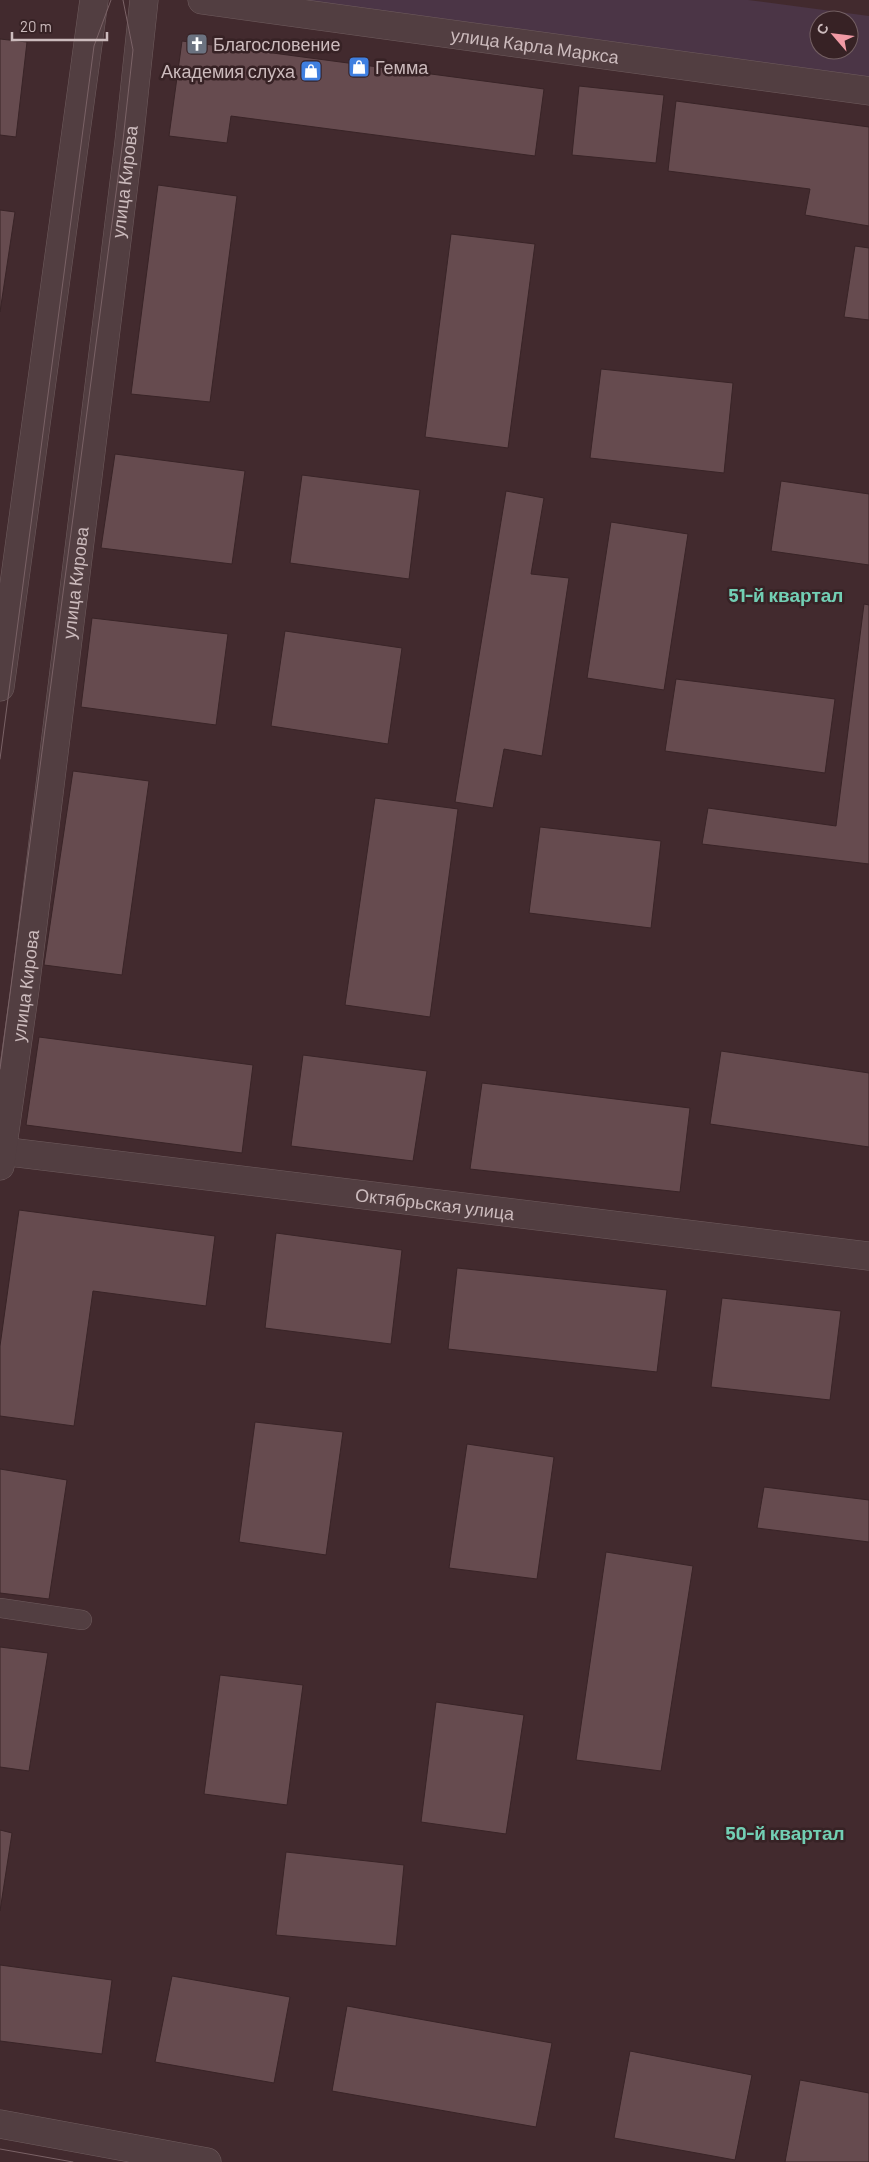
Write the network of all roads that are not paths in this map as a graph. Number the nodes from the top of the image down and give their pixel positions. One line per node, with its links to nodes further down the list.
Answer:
1 (94, 0): 5 (street)
2 (144, 0): 6 (street, улица Кирова)
3 (202, 0): 4 (street, улица Карла Маркса)
4 (869, 91)
5 (0, 687)
6 (1, 1156): 7 (street, Октябрьская улица)
7 (869, 1256)
8 (0, 1608): 9 (lane)
9 (82, 1620)
10 (0, 2124): 11 (street)
11 (207, 2162)

